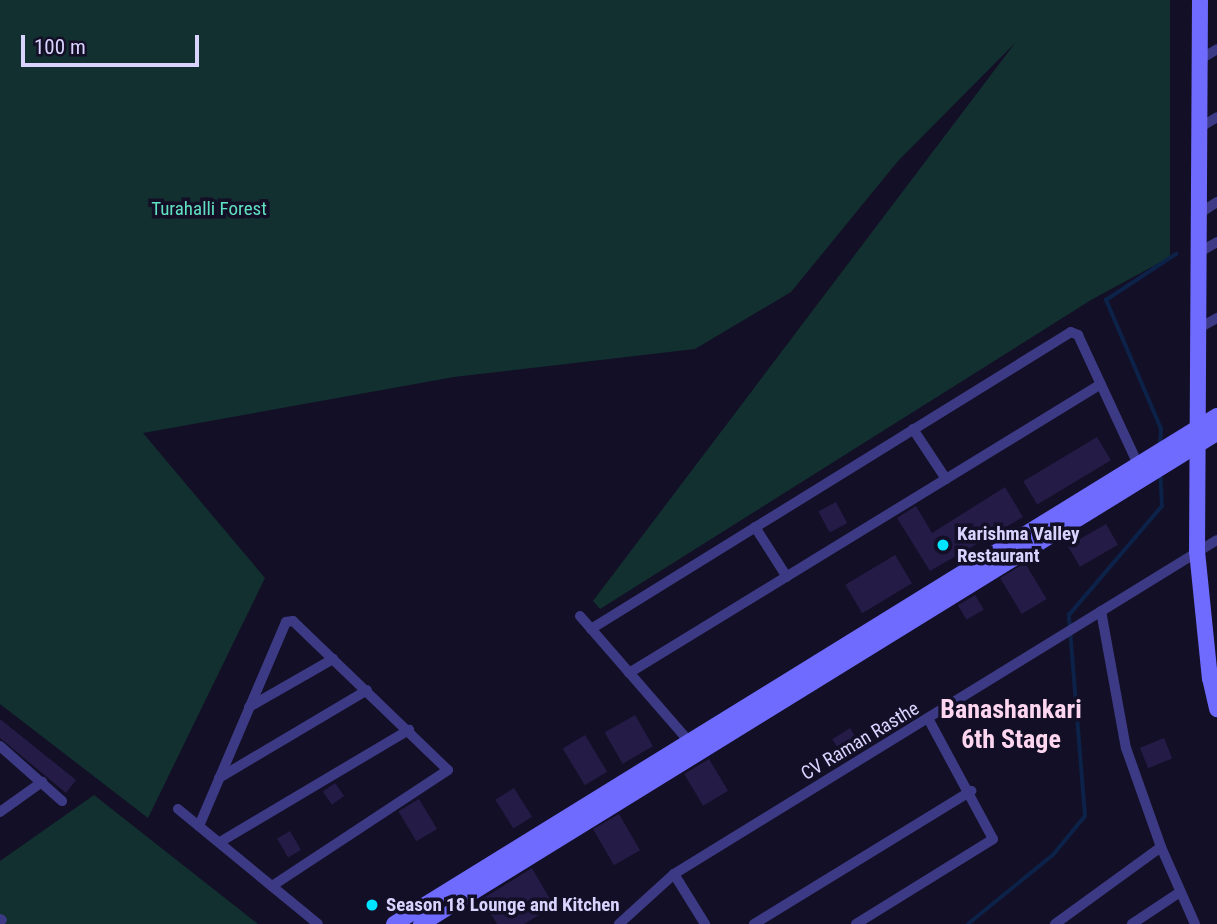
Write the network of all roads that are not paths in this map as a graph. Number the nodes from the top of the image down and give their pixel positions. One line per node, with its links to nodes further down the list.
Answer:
1 (1200, 0): 3 (main road)
2 (1217, 49): 3 (street)
3 (1199, 60): 5 (main road)
4 (1217, 117): 5 (street)
5 (1199, 128): 7 (main road)
6 (1217, 202): 7 (street)
7 (1200, 213): 9 (main road)
8 (1217, 242): 9 (street)
9 (1198, 253): 11 (main road)
10 (1217, 318): 11 (street)
11 (1199, 328): 14 (main road)
12 (1101, 384): 15 (street); 18 (street); 19 (street)
13 (1217, 415): 14 (main road)
14 (1199, 426): 17 (main road); 18 (main road)
15 (913, 429): 19 (street); 20 (street)
16 (1217, 433): 17 (main road)
17 (1199, 444): 22 (main road); 35 (main road)
18 (1138, 464): 35 (main road)
19 (946, 479): 23 (street)
20 (755, 527): 23 (street); 26 (street)
21 (1217, 540): 22 (street, CV Raman Rasthe)
22 (1197, 551): 24 (street, CV Raman Rasthe); 29 (main road)
23 (787, 577): 28 (street)
24 (1101, 611): 33 (street, CV Raman Rasthe); 45 (street)
25 (580, 616): 26 (street)
26 (591, 629): 28 (street)
27 (333, 659): 30 (street); 31 (street); 31 (street)
28 (629, 673): 35 (street)
29 (1213, 676): 32 (main road)
30 (367, 690): 34 (street); 37 (street)
31 (249, 707): 37 (street)
32 (1217, 709)
33 (929, 720): 39 (street); 46 (street, CV Raman Rasthe)
34 (409, 730): 44 (street); 47 (street)
35 (693, 747): 51 (main road); 52 (main road)
36 (2, 751): 38 (street)
37 (219, 778): 43 (street)
38 (42, 782): 40 (street); 42 (street)
39 (971, 791): 55 (street); 56 (street)
40 (62, 801)
41 (178, 809): 43 (street)
42 (0, 812)
43 (199, 826): 44 (street)
44 (220, 842): 47 (street)
45 (1161, 847): 48 (street); 57 (street)
46 (674, 874): 49 (street, CV Raman Rasthe); 54 (street)
47 (272, 886): 50 (street)
48 (1180, 892): 58 (street); 59 (street)
49 (635, 920): 53 (street, CV Raman Rasthe)
50 (318, 924)
51 (394, 924)
52 (421, 924)
53 (619, 924)
54 (705, 924)
55 (754, 924)
56 (856, 924)
57 (1055, 924)
58 (1132, 924)
59 (1195, 924)

